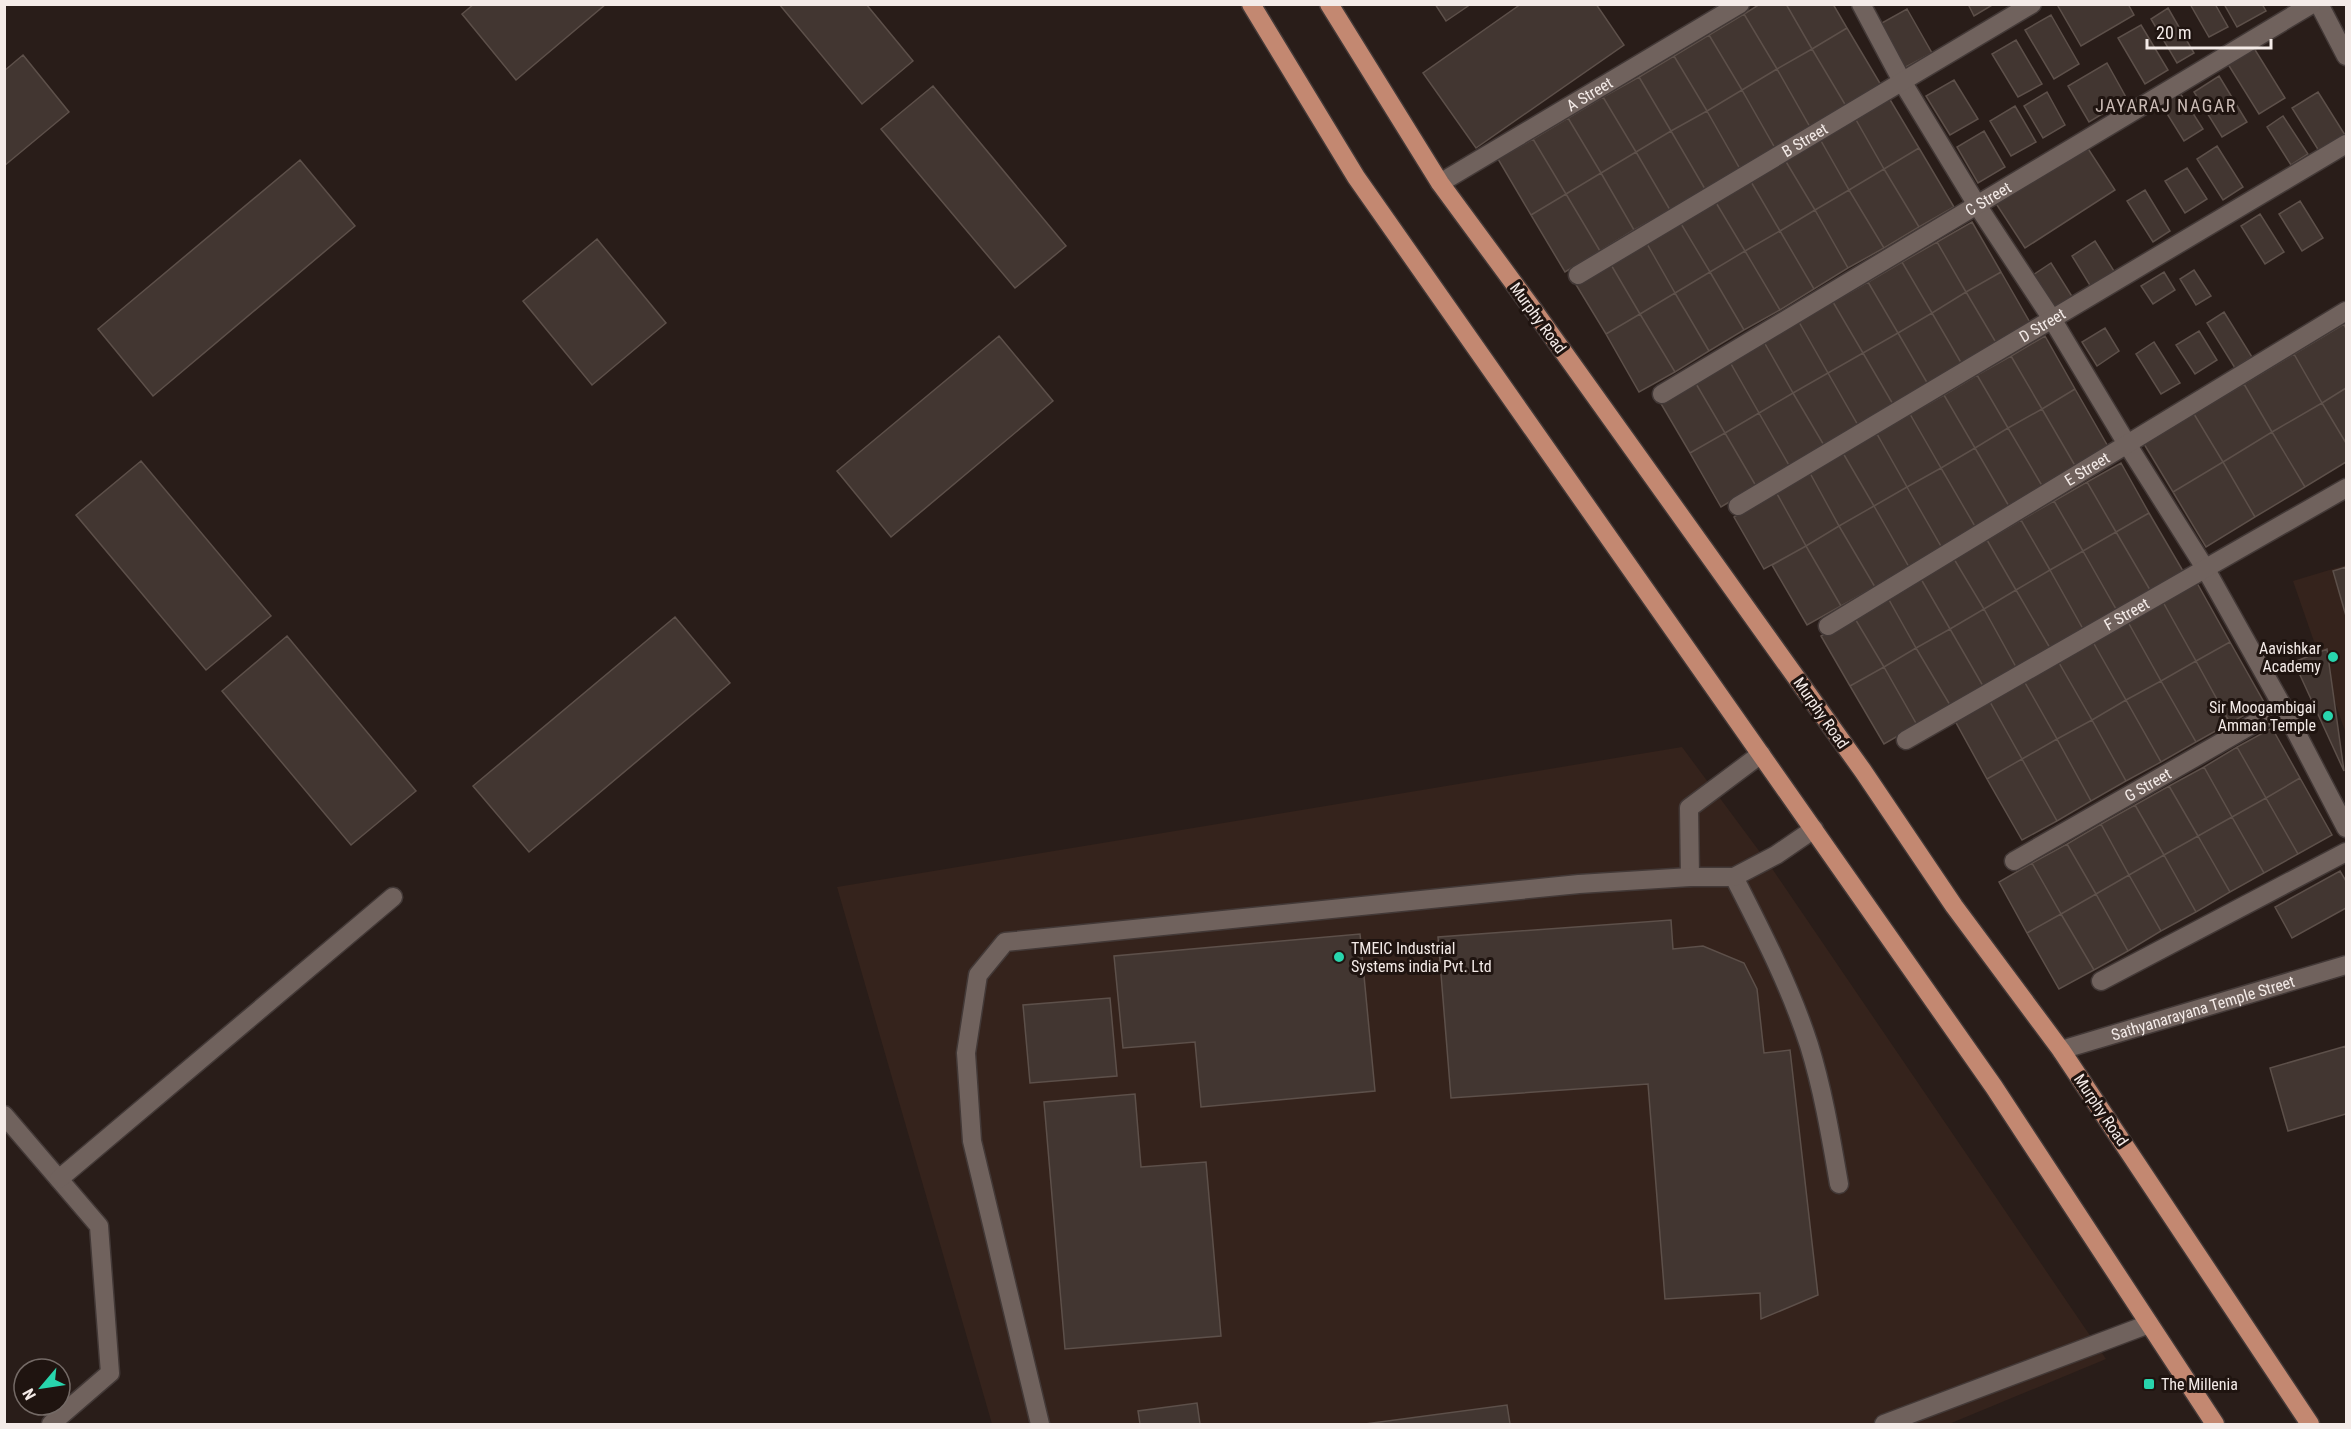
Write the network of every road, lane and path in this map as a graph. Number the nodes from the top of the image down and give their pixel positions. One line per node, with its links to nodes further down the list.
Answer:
1 (1251, 4): 24 (main road)
2 (1329, 4): 11 (main road, Murphy Road)
3 (1740, 4): 11 (street, A Street)
4 (1861, 4): 9 (street)
5 (2032, 4): 9 (street, B Street)
6 (2312, 4): 12 (street, C Street)
7 (2319, 4): 8 (street)
8 (2346, 56)
9 (1903, 83): 12 (street); 13 (street, B Street)
10 (2346, 144): 15 (street, D Street)
11 (1440, 183): 34 (main road, Murphy Road)
12 (1977, 206): 15 (street); 16 (street, C Street)
13 (1578, 275)
14 (2346, 311): 17 (street, E Street)
15 (2052, 319): 17 (street); 19 (street, D Street)
16 (1662, 394)
17 (2127, 444): 20 (street); 21 (street, E Street)
18 (2346, 488): 20 (street, F Street)
19 (1738, 506)
20 (2205, 568): 22 (street); 23 (street, F Street)
21 (1828, 626)
22 (2283, 707): 25 (street); 28 (street, G Street)
23 (1906, 740)
24 (1761, 754): 26 (main road); 29 (street)
25 (2346, 828)
26 (1814, 829): 30 (street); 38 (main road)
27 (2346, 852): 33 (street)
28 (2014, 861)
29 (1690, 876): 30 (street); 40 (street)
30 (1734, 877): 37 (street)
31 (393, 897): 36 (street)
32 (2346, 965): 34 (street, Sathyanarayana Temple Street)
33 (2101, 981)
34 (2061, 1050): 43 (main road, Murphy Road)
35 (4, 1115): 36 (street)
36 (59, 1179): 39 (street)
37 (1839, 1184)
38 (2149, 1324): 41 (street); 42 (main road)
39 (51, 1425)
40 (1040, 1425)
41 (1884, 1425)
42 (2215, 1425)
43 (2310, 1425)

